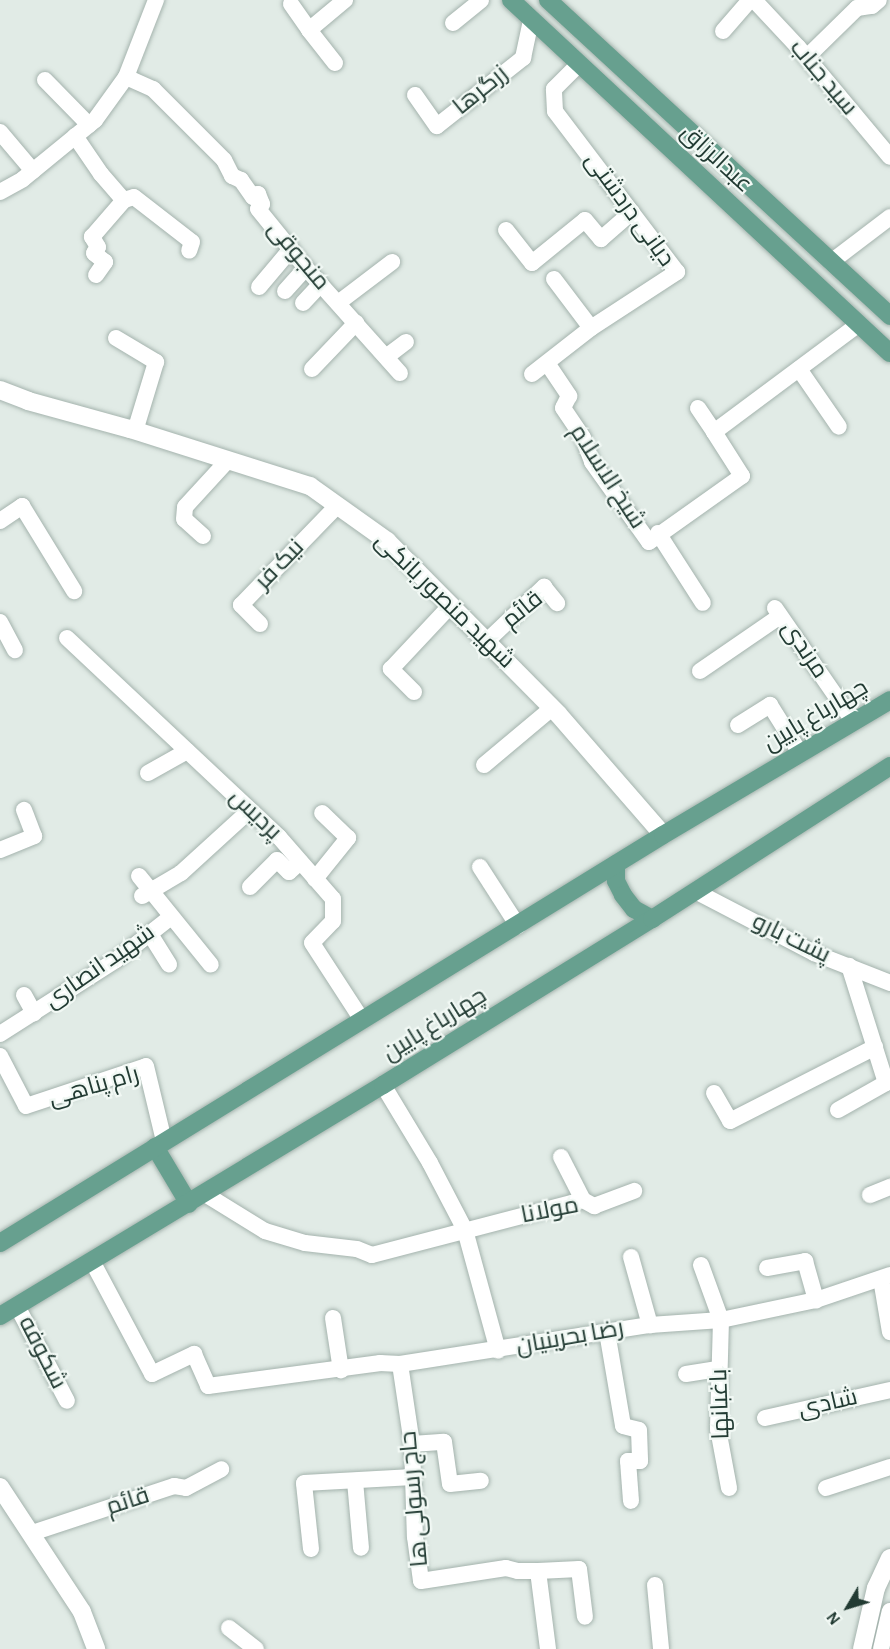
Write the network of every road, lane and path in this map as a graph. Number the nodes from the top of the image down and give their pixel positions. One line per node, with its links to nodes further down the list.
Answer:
1 (156, 0): 16 (street)
2 (345, 0): 11 (street)
3 (481, 0): 10 (street)
4 (511, 0): 9 (main road, عبدالرزاق)
5 (548, 0): 32 (main road, عبدالرزاق)
6 (752, 0): 12 (street); 13 (street, سید جناب)
7 (879, 0): 13 (street)
8 (291, 4): 11 (street)
9 (531, 19): 15 (main road, عبدالرزاق); 18 (street, زرگرها)
10 (453, 23)
11 (309, 30): 14 (street)
12 (723, 31)
13 (807, 57): 22 (street, سید جناب)
14 (335, 63)
15 (579, 64): 26 (street, دیانی دردشتی); 43 (main road, عبدالرزاق)
16 (126, 77): 19 (street); 29 (street, منجوقی)
17 (45, 80): 19 (street)
18 (416, 95)
19 (89, 125): 21 (street)
20 (0, 132): 23 (street)
21 (75, 136): 23 (street); 25 (street)
22 (890, 157)
23 (33, 171): 24 (street)
24 (0, 192)
25 (124, 200): 30 (street); 34 (street)
26 (632, 212): 28 (street); 44 (street, دیانی دردشتی)
27 (890, 217): 32 (street)
28 (506, 230)
29 (291, 249): 33 (street, منجوقی); 37 (street)
30 (189, 251)
31 (392, 262): 40 (street)
32 (831, 262): 41 (main road, عبدالرزاق)
33 (306, 268): 36 (street, منجوقی); 38 (street)
34 (96, 276)
35 (554, 279): 44 (street)
36 (321, 284): 39 (street); 40 (street, منجوقی)
37 (259, 287)
38 (285, 291)
39 (303, 303)
40 (338, 303): 42 (street, منجوقی)
41 (890, 315)
42 (356, 323): 48 (street, منجوقی); 50 (street)
43 (859, 324): 47 (main road, عبدالرزاق); 51 (street)
44 (591, 328): 49 (street, دیانی دردشتی)
45 (116, 338): 57 (street)
46 (406, 342): 48 (street)
47 (888, 352)
48 (386, 357): 52 (street, منجوقی)
49 (547, 363): 53 (street, دیانی دردشتی); 62 (street, شیخ الاسلام)
50 (312, 369)
51 (799, 369): 56 (street); 58 (street)
52 (400, 373)
53 (532, 374)
54 (0, 390): 57 (street, شهید منصور بانکی)
55 (698, 408): 58 (street)
56 (839, 427)
57 (135, 431): 59 (street, شهید منصور بانکی)
58 (714, 432): 62 (street, شیخ الاسلام)
59 (228, 460): 60 (street, شهید منصور بانکی); 63 (street)
60 (337, 506): 67 (street, شهید منصور بانکی); 69 (street, نیک فر)
61 (0, 521): 64 (street)
62 (658, 533): 66 (street)
63 (202, 536)
64 (74, 591)
65 (557, 603): 71 (street, قائم)
66 (704, 603)
67 (451, 605): 71 (street, شهید منصور بانکی); 74 (street)
68 (0, 622): 72 (street)
69 (260, 624)
70 (67, 638): 79 (street, پردیس)
71 (487, 641): 76 (street, شهید منصور بانکی)
72 (15, 650)
73 (700, 671): 77 (street, مرندی)
74 (414, 692)
75 (890, 700): 77 (main road, چهارباغ پایین)
76 (552, 708): 81 (street); 87 (street, شهید منصور بانکی)
77 (853, 721): 80 (main road, چهارباغ پایین)
78 (738, 725): 80 (street)
79 (187, 751): 83 (street); 85 (street, پردیس)
80 (800, 753): 87 (main road, چهارباغ پایین)
81 (484, 765)
82 (890, 766): 95 (main road, چهارباغ پایین)
83 (148, 773)
84 (24, 810): 88 (street)
85 (250, 810): 89 (street, پردیس); 96 (street, شهید انصاری)
86 (322, 813): 93 (street)
87 (663, 835): 90 (main road, چهارباغ پایین)
88 (0, 850)
89 (300, 862): 93 (street, پردیس); 94 (street)
90 (616, 864): 98 (main road); 99 (main road, چهارباغ پایین)
91 (480, 867): 99 (street)
92 (139, 876): 96 (street, شهید انصاری)
93 (315, 879): 107 (street, پردیس)
94 (250, 887)
95 (695, 891): 98 (main road, چهارباغ پایین); 103 (street, پشت بارو)
96 (146, 893): 97 (street, شهید انصاری)
97 (171, 918): 100 (street, شهید انصاری); 102 (street)
98 (652, 918): 112 (main road, چهارباغ پایین)
99 (518, 926): 107 (main road, چهارباغ پایین)
100 (150, 934): 101 (street); 106 (street, شهید انصاری)
101 (169, 964)
102 (211, 965)
103 (849, 966): 104 (street, پشت بارو); 109 (street)
104 (890, 983)
105 (24, 994): 106 (street)
106 (34, 1013): 108 (street, شهید انصاری)
107 (362, 1020): 115 (main road, چهارباغ پایین)
108 (0, 1034)
109 (875, 1047): 113 (street); 114 (street)
110 (0, 1056): 111 (street, رام پناهی)
111 (5, 1076): 115 (street, رام پناهی)
112 (383, 1085): 119 (main road, چهارباغ پایین); 123 (street, رضا بحرینیان)
113 (714, 1094)
114 (838, 1110)
115 (159, 1144): 122 (main road); 124 (main road, چهارباغ پایین)
116 (561, 1156): 121 (street)
117 (890, 1187): 120 (street)
118 (634, 1191): 121 (street, مولانا)
119 (205, 1194): 122 (main road, چهارباغ پایین); 123 (street)
120 (870, 1195)
121 (583, 1200): 123 (street, مولانا)
122 (189, 1204): 126 (main road, چهارباغ پایین)
123 (465, 1230): 138 (street, رضا بحرینیان)
124 (0, 1244)
125 (631, 1257): 135 (street)
126 (92, 1261): 131 (main road, چهارباغ پایین); 141 (street)
127 (701, 1265): 134 (street)
128 (767, 1268): 130 (street)
129 (886, 1277): 130 (street, رضا بحرینیان); 137 (street)
130 (816, 1300): 134 (street, رضا بحرینیان)
131 (17, 1305): 132 (main road, چهارباغ پایین); 144 (street, شکوفه)
132 (0, 1316)
133 (333, 1318): 141 (street)
134 (721, 1320): 135 (street, رضا بحرینیان); 140 (street, باغبانها)
135 (650, 1325): 136 (street, رضا بحرینیان)
136 (607, 1332): 138 (street, رضا بحرینیان); 155 (street)
137 (890, 1332)
138 (498, 1350): 139 (street)
139 (400, 1364): 141 (street); 146 (street, حاج رسولی ها)
140 (718, 1369): 142 (street); 153 (street, باغبانها)
141 (341, 1370)
142 (686, 1374)
143 (890, 1390): 145 (street, شادی)
144 (67, 1401)
145 (765, 1418)
146 (412, 1444): 149 (street, حاج رسولی ها); 151 (street)
147 (890, 1467): 154 (street)
148 (221, 1469): 156 (street, قائم)
149 (413, 1477): 150 (street); 160 (street, حاج رسولی ها)
150 (355, 1481): 157 (street); 158 (street)
151 (482, 1481)
152 (0, 1487): 156 (street)
153 (729, 1488)
154 (826, 1488)
155 (631, 1501)
156 (32, 1533): 165 (street)
157 (361, 1548)
158 (311, 1549)
159 (890, 1558): 169 (street)
160 (538, 1571): 163 (street); 167 (street)
161 (655, 1586): 168 (street)
162 (890, 1611): 170 (street)
163 (585, 1617)
164 (229, 1628): 166 (street)
165 (96, 1649)
166 (256, 1649)
167 (548, 1649)
168 (661, 1649)
169 (862, 1649)
170 (881, 1649)

